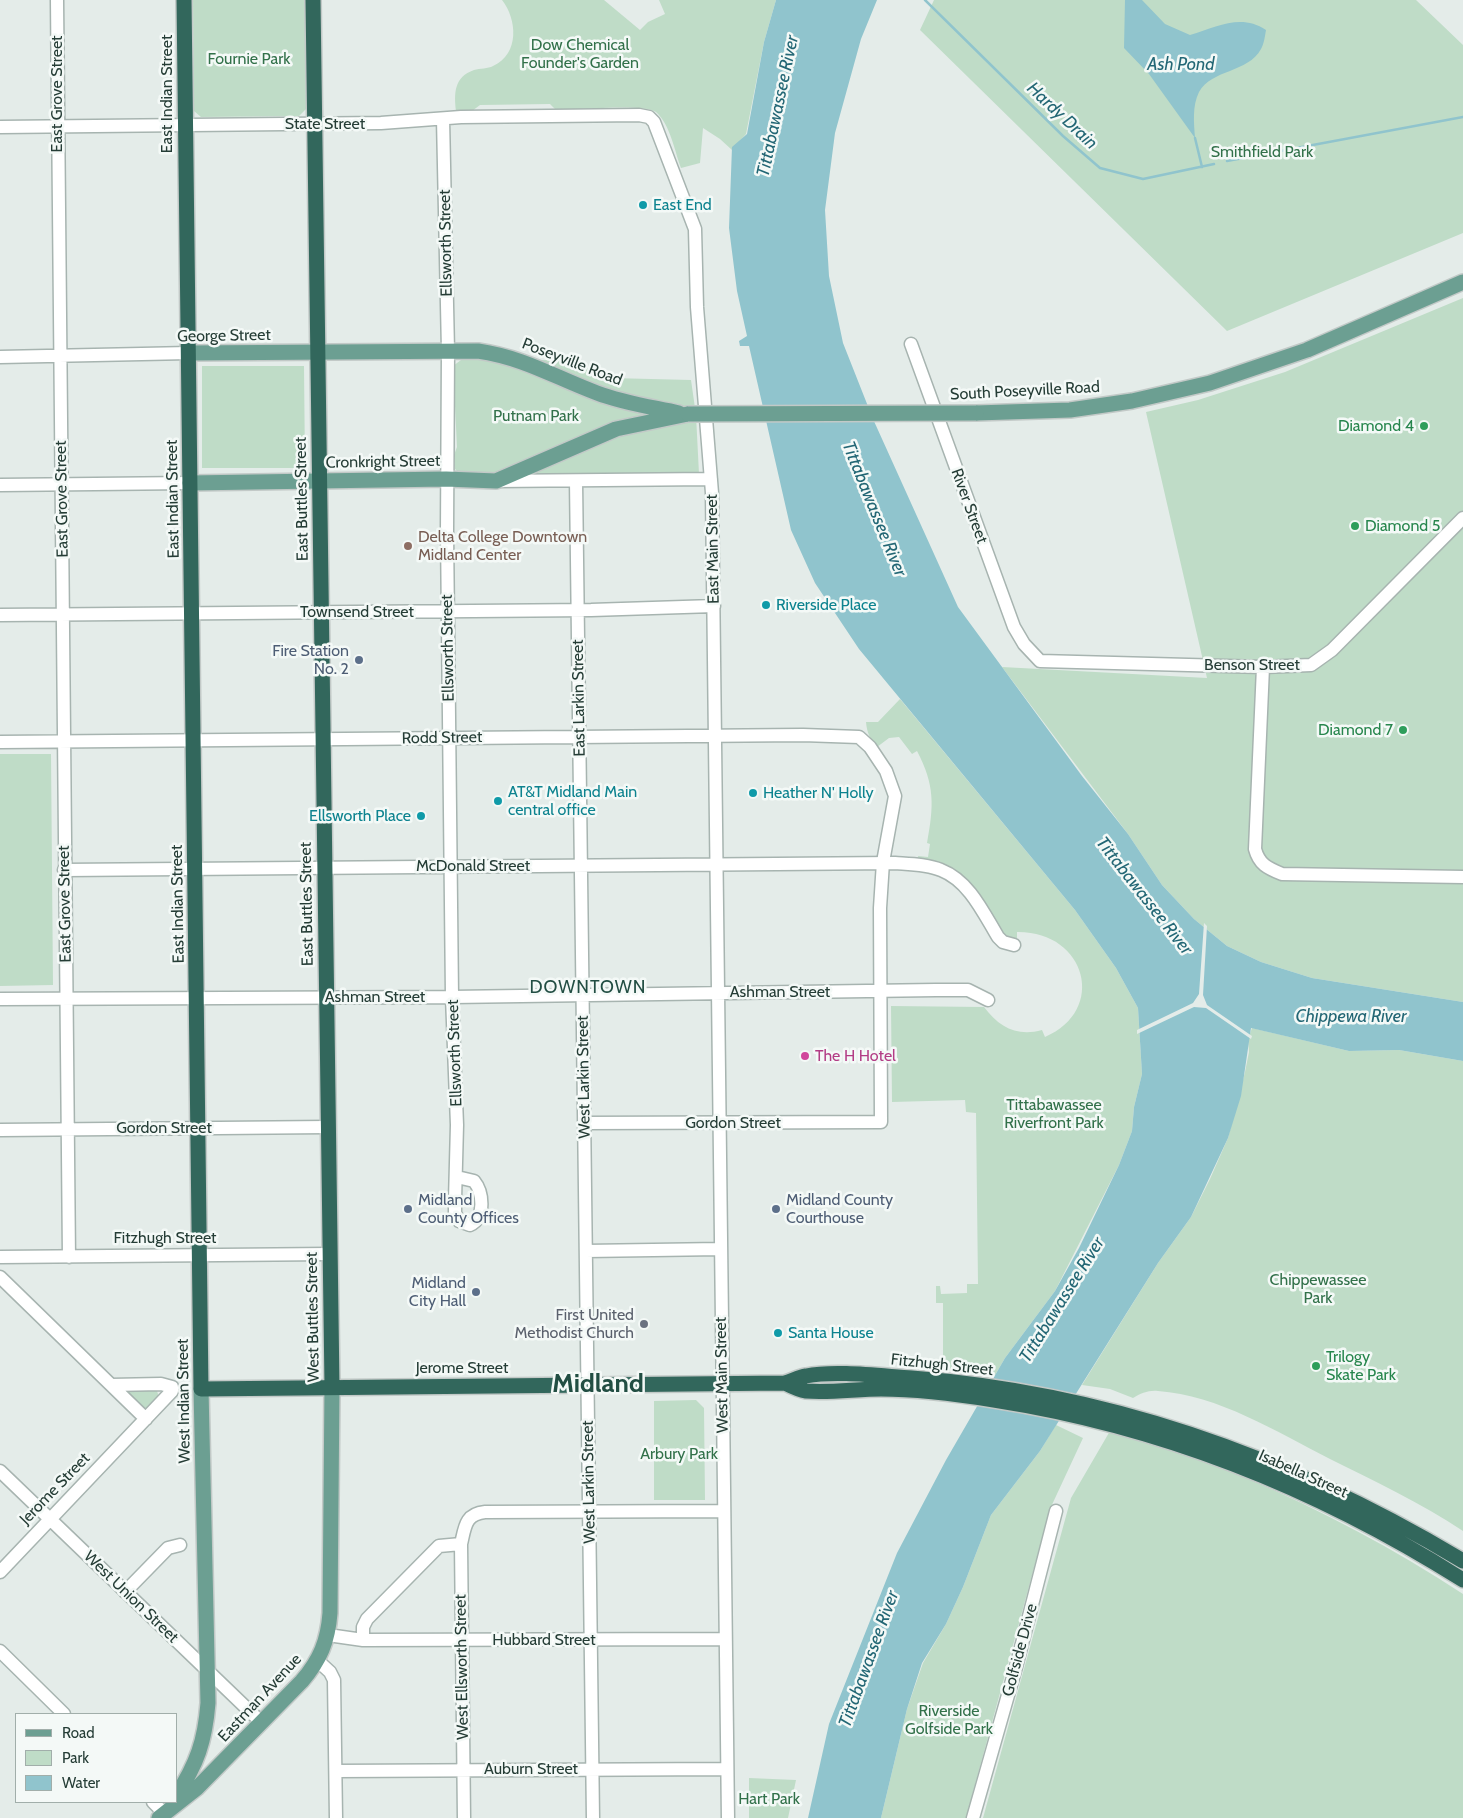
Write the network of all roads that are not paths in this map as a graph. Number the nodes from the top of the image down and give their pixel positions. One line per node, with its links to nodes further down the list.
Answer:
1 (57, 0): 8 (street, East Grove Street)
2 (184, 0): 6 (highway, East Indian Street)
3 (313, 0): 7 (highway, East Buttles Street)
4 (649, 117): 5 (street, State Street); 19 (street, East Main Street)
5 (443, 119): 7 (street, State Street); 12 (street, Ellsworth Street)
6 (184, 124): 7 (street, State Street); 8 (street, State Street); 14 (highway, East Indian Street)
7 (313, 124): 13 (highway, East Buttles Street)
8 (57, 126): 9 (street, State Street); 15 (street, East Grove Street)
9 (0, 127)
10 (1463, 282): 17 (main road, South Poseyville Road, bridge)
11 (911, 344): 34 (street, River Street)
12 (448, 351): 13 (main road, George Street); 17 (main road, Poseyville Road); 18 (street, Ellsworth Street)
13 (317, 352): 14 (main road, George Street); 20 (highway, East Buttles Street)
14 (189, 353): 15 (street, George Street); 23 (highway, East Indian Street)
15 (59, 356): 16 (street, George Street); 24 (street, East Grove Street)
16 (0, 357)
17 (688, 414): 21 (main road)
18 (446, 478): 20 (main road, Cronkright Street); 21 (main road, Cronkright Street); 29 (street, Ellsworth Street)
19 (711, 479): 22 (street); 27 (street, East Main Street)
20 (319, 481): 23 (main road, Cronkright Street); 30 (highway, East Buttles Street)
21 (496, 481): 22 (street)
22 (576, 481): 28 (street, East Larkin Street)
23 (190, 483): 24 (street, Cronkright Street); 31 (highway, East Indian Street)
24 (62, 484): 25 (street, Cronkright Street); 32 (street, East Grove Street)
25 (0, 485)
26 (1463, 518): 35 (street, Benson Street)
27 (714, 606): 28 (street, Townsend Street); 36 (street, East Main Street)
28 (578, 610): 29 (street, Townsend Street); 37 (street, East Larkin Street)
29 (447, 611): 30 (street, Townsend Street); 39 (street, Ellsworth Street)
30 (321, 612): 31 (street, Townsend Street); 38 (highway, East Buttles Street)
31 (192, 613): 32 (street, Townsend Street); 40 (highway, East Indian Street)
32 (63, 614): 33 (street, Townsend Street); 42 (street, East Grove Street)
33 (0, 615)
34 (1040, 661): 35 (street, Benson Street)
35 (1263, 667): 50 (street)
36 (716, 735): 37 (street, Rodd Street); 43 (street, Rodd Street); 44 (street, East Main Street)
37 (579, 737): 39 (street, Rodd Street); 46 (street, East Larkin Street)
38 (322, 739): 39 (street, Rodd Street); 40 (street, Rodd Street); 48 (highway, East Buttles Street)
39 (450, 739): 45 (street, Ellsworth Street)
40 (194, 740): 42 (street, Rodd Street); 47 (highway, East Indian Street)
41 (0, 742): 42 (street, Rodd Street)
42 (64, 742): 49 (street, East Grove Street)
43 (883, 862): 44 (street, McDonald Street); 51 (street, McDonald Street); 53 (street, Rodd Street)
44 (717, 863): 46 (street, McDonald Street); 52 (street, East Main Street)
45 (451, 866): 46 (street, McDonald Street); 48 (street, McDonald Street); 56 (street, Ellsworth Street)
46 (581, 866): 54 (street, East Larkin Street)
47 (195, 867): 48 (street, McDonald Street); 49 (street, McDonald Street); 57 (highway, East Indian Street)
48 (324, 868): 55 (highway, East Buttles Street)
49 (64, 870): 59 (street, East Grove Street)
50 (1463, 878)
51 (1014, 945)
52 (719, 992): 53 (street, Ashman Street); 54 (street, Ashman Street); 63 (street, West Main Street)
53 (879, 992): 60 (street, Ashman Street); 61 (street, Rodd Street)
54 (582, 995): 56 (street, Ashman Street); 62 (street, West Larkin Street)
55 (326, 997): 56 (street, Ashman Street); 57 (street, Ashman Street); 64 (highway, West Buttles Street)
56 (452, 997): 68 (street, Ellsworth Street)
57 (197, 998): 59 (street, Ashman Street); 65 (highway, West Indian Street)
58 (0, 999): 59 (street, Ashman Street)
59 (66, 999): 66 (street, East Grove Street)
60 (988, 1000)
61 (882, 1122): 63 (street, Gordon Street)
62 (584, 1123): 63 (street, Gordon Street); 70 (street, West Larkin Street)
63 (721, 1123): 69 (street, West Main Street)
64 (328, 1127): 65 (street, Gordon Street); 71 (highway, West Buttles Street)
65 (198, 1128): 66 (street, Gordon Street); 72 (highway, West Indian Street)
66 (68, 1129): 67 (street, Gordon Street); 74 (street, East Grove Street)
67 (0, 1130)
68 (457, 1177)
69 (720, 1248): 70 (street); 76 (street, West Main Street)
70 (586, 1251): 78 (street, West Larkin Street)
71 (330, 1254): 72 (street, Fitzhugh Street); 80 (highway, West Buttles Street)
72 (200, 1256): 74 (street, Fitzhugh Street); 81 (highway, West Indian Street)
73 (0, 1257): 74 (street, Fitzhugh Street)
74 (69, 1257)
75 (0, 1277): 79 (street)
76 (722, 1383): 77 (highway, Fitzhugh Street); 78 (highway, Jerome Street); 85 (street, West Main Street)
77 (785, 1383): 83 (highway, Fitzhugh Street); 83 (highway, Fitzhugh Street)
78 (588, 1384): 80 (highway, Jerome Street); 87 (street, West Larkin Street)
79 (111, 1385): 82 (street); 82 (street, Jerome Street)
80 (332, 1386): 81 (highway, Jerome Street); 95 (main road, West Buttles Street)
81 (201, 1389): 102 (main road, West Indian Street)
82 (146, 1419): 88 (street, Jerome Street)
83 (1121, 1420): 91 (highway, Isabella Street); 93 (highway, Isabella Street)
84 (0, 1471): 88 (street, West Union Street)
85 (723, 1510): 87 (street); 96 (street, West Main Street)
86 (1056, 1511): 117 (street, Golfside Drive)
87 (590, 1512): 89 (street, West Ellsworth Street); 99 (street, West Larkin Street)
88 (50, 1520): 92 (street, Jerome Street); 94 (street, West Union Street)
89 (462, 1544): 97 (street); 98 (street, West Ellsworth Street)
90 (180, 1545): 94 (street)
91 (1463, 1562)
92 (0, 1572)
93 (1463, 1580)
94 (125, 1592): 102 (street, West Union Street)
95 (328, 1636): 97 (street); 101 (main road, Eastman Avenue)
96 (725, 1639): 99 (street, Hubbard Street); 107 (street, West Main Street)
97 (363, 1640): 98 (street, Hubbard Street)
98 (462, 1640): 99 (street, Hubbard Street); 106 (street, West Ellsworth Street)
99 (591, 1640): 105 (street, West Larkin Street)
100 (0, 1651): 103 (street)
101 (318, 1661): 104 (main road, Eastman Avenue); 108 (street)
102 (207, 1670): 104 (street, West Union Street); 109 (main road, West Indian Street)
103 (63, 1713)
104 (262, 1723): 110 (main road, Eastman Avenue)
105 (592, 1768): 106 (street, Auburn Street); 107 (street, Auburn Street); 115 (street, West Larkin Street)
106 (463, 1769): 108 (street, Auburn Street); 114 (street, West Ellsworth Street)
107 (727, 1769): 116 (street, West Main Street)
108 (336, 1771): 113 (street)
109 (178, 1793)
110 (178, 1801)
111 (155, 1803): 112 (street)
112 (166, 1810)
113 (336, 1818)
114 (464, 1818)
115 (593, 1818)
116 (728, 1818)
117 (973, 1818)

